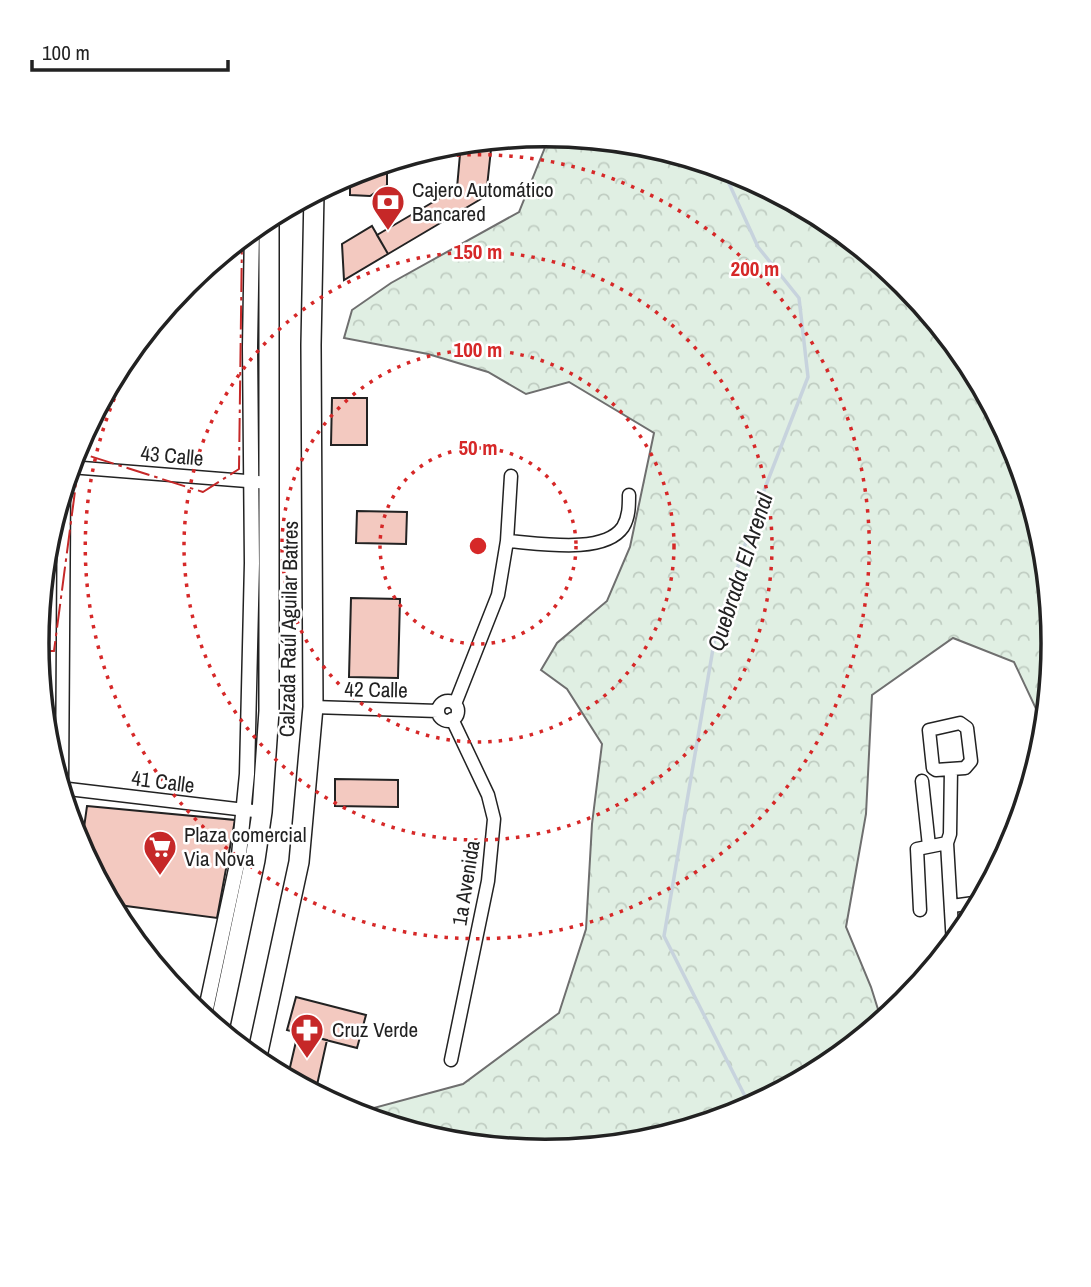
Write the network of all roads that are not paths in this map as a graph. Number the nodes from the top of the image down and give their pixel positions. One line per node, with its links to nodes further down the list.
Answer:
1 (314, 205): 11 (highway, Calzada Raúl Aguilar Batres)
2 (269, 232): 6 (highway, Calzada Raúl Aguilar Batres)
3 (253, 243): 6 (street)
4 (81, 468): 6 (street, 43 Calle)
5 (511, 476): 9 (street)
6 (261, 483): 18 (highway, Calzada Raúl Aguilar Batres)
7 (629, 495): 9 (street)
8 (64, 526): 14 (street)
9 (508, 541): 10 (street)
10 (455, 704): 12 (street); 13 (street)
11 (313, 708): 12 (street, 42 Calle); 27 (highway, Calzada Raúl Aguilar Batres)
12 (438, 711): 13 (street)
13 (452, 719): 28 (street, 1a Avenida)
14 (61, 751)
15 (951, 769): 15 (street); 19 (street)
16 (922, 781): 20 (street)
17 (71, 789): 18 (street, 41 Calle)
18 (253, 812): 25 (street); 26 (highway, Calzada Raúl Aguilar Batres)
19 (947, 844): 20 (street); 22 (street)
20 (929, 846): 23 (street)
21 (968, 904): 22 (street)
22 (952, 906): 24 (street)
23 (920, 910)
24 (953, 927)
25 (207, 1006)
26 (221, 1020)
27 (259, 1048)
28 (451, 1060)

